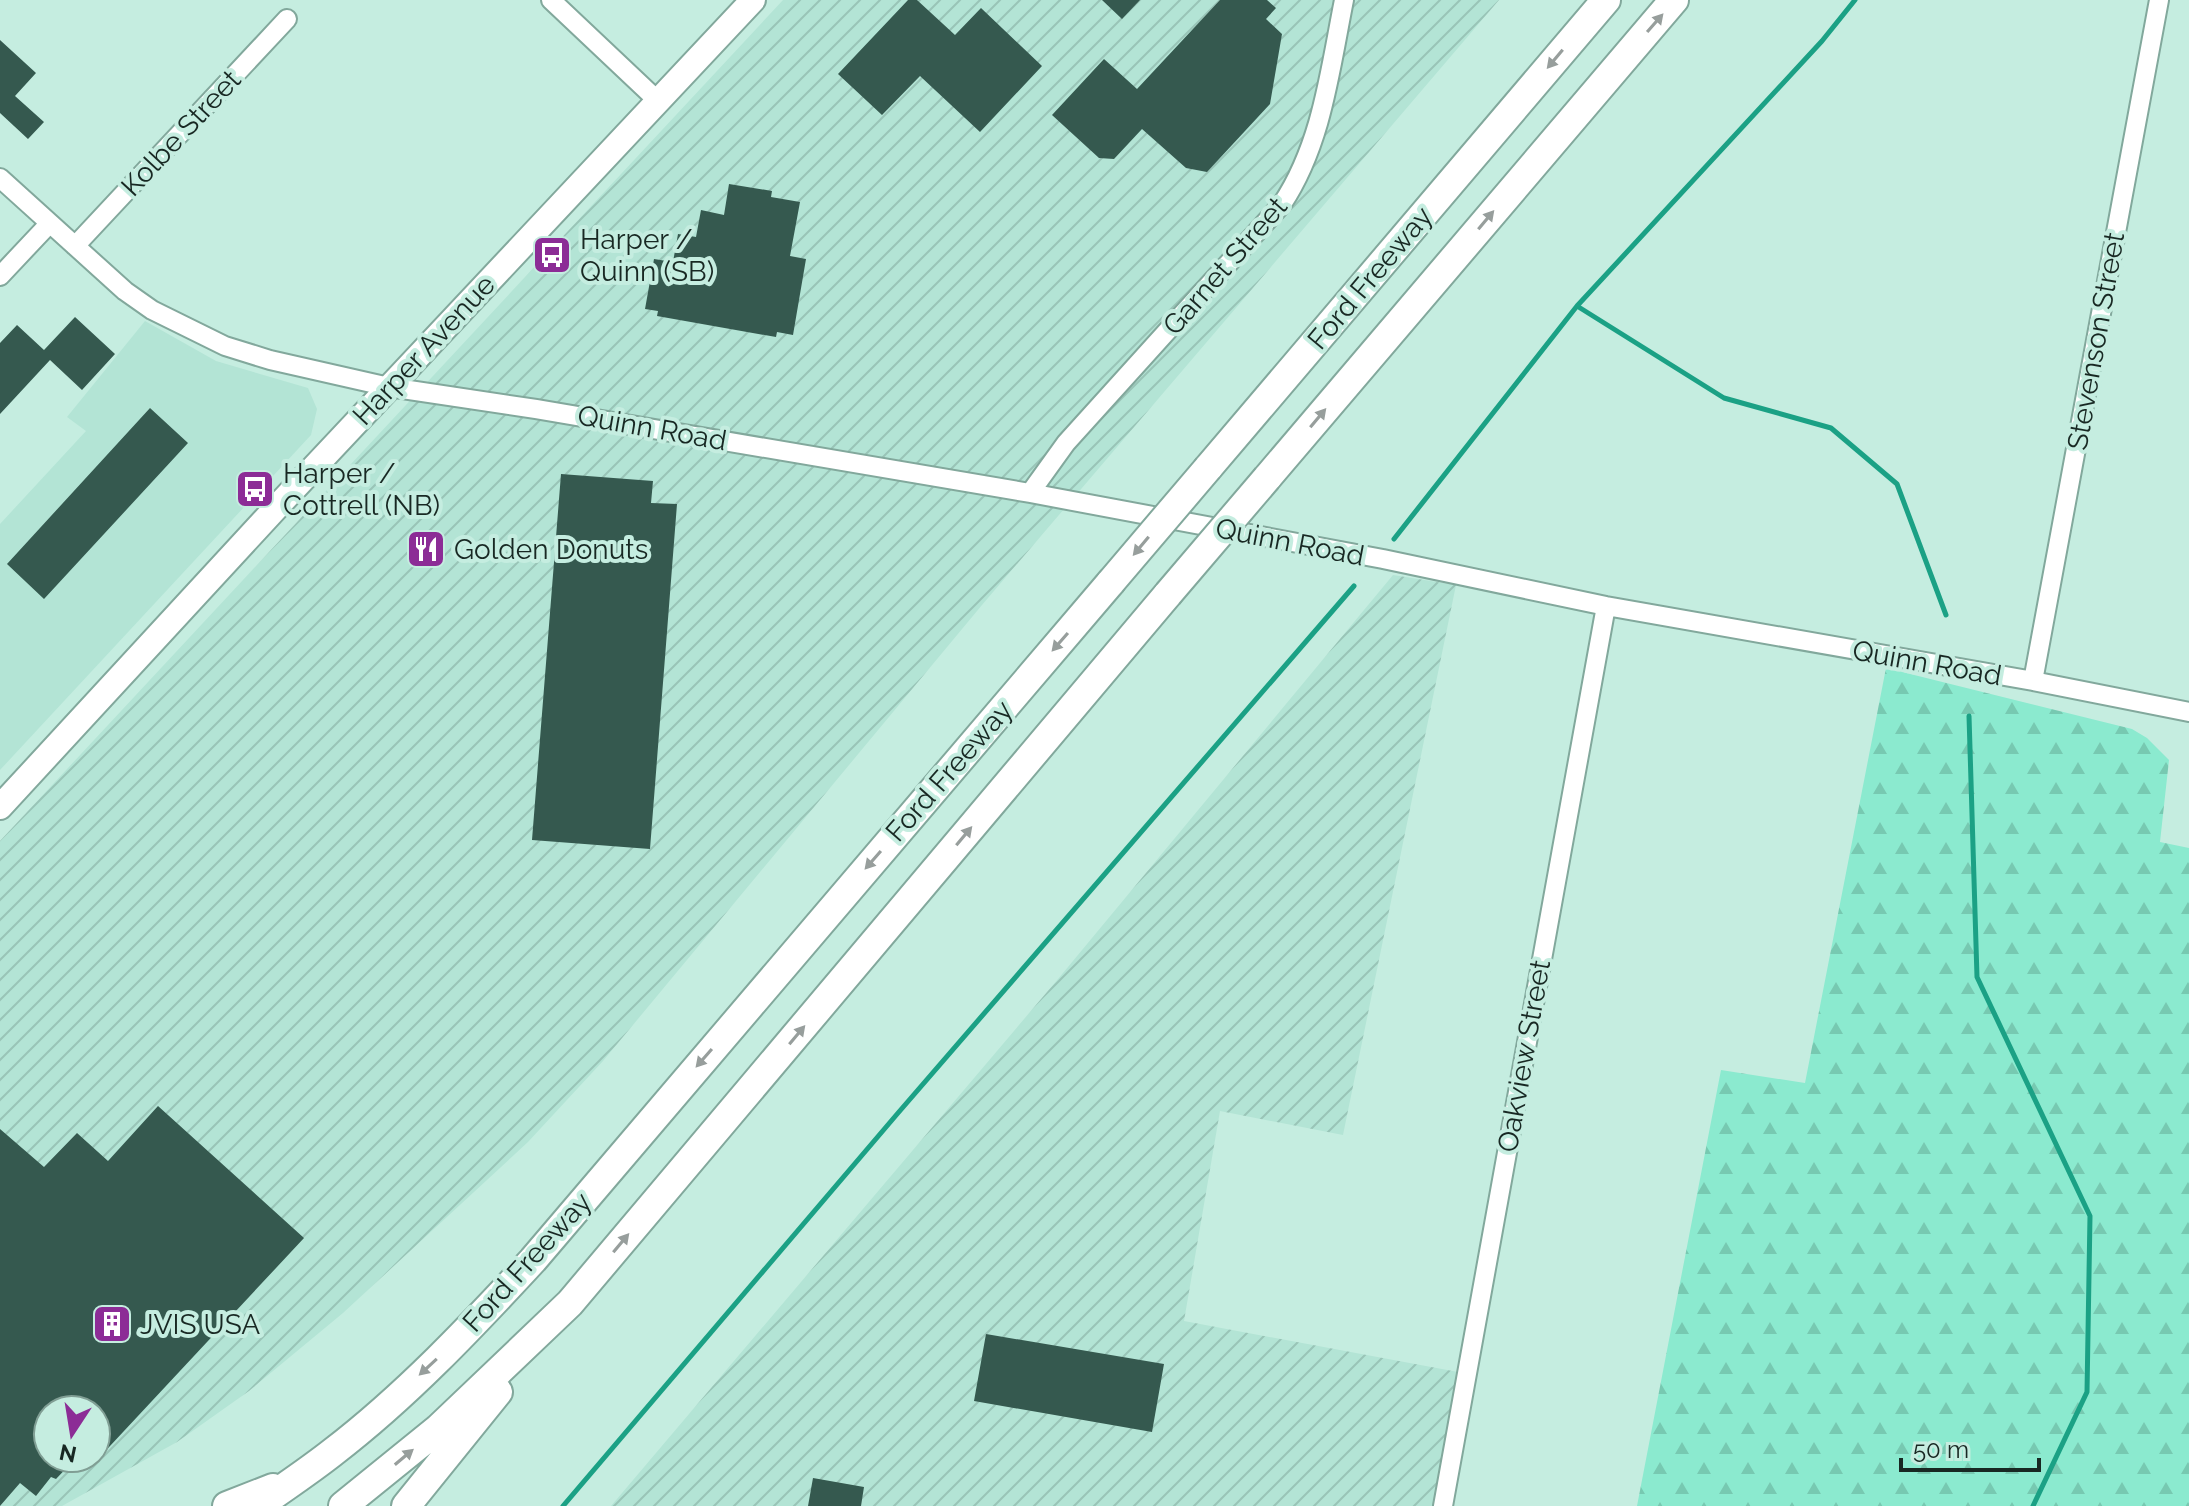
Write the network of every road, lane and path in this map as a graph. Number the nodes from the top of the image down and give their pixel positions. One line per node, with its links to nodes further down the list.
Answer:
1 (551, 0): 8 (street)
2 (753, 0): 8 (main road, Harper Avenue)
3 (1344, 0): 14 (street, Garnet Street)
4 (1606, 0): 20 (highway, Ford Freeway, one-way to 20, bridge)
5 (1674, 0): 19 (highway, Ford Freeway, one-way to 5, bridge)
6 (2159, 0): 16 (street, Stevenson Street)
7 (287, 19): 11 (street, Kolbe Street)
8 (658, 101): 13 (main road, Harper Avenue)
9 (0, 178): 10 (street, Quinn Road)
10 (49, 224): 11 (street, Quinn Road); 12 (street)
11 (75, 246): 13 (street, Quinn Road)
12 (0, 276)
13 (389, 387): 14 (street, Quinn Road); 18 (main road, Harper Avenue)
14 (1030, 493): 15 (street, Quinn Road)
15 (1606, 606): 16 (street, Quinn Road); 25 (street, Oakview Street)
16 (2033, 681): 17 (street, Quinn Road)
17 (2189, 712)
18 (0, 807)
19 (570, 1303): 23 (highway, Ford Freeway, one-way to 19); 24 (highway)
20 (296, 1479): 21 (highway); 22 (highway, Ford Freeway)
21 (227, 1506)
22 (258, 1506)
23 (343, 1506)
24 (406, 1506)
25 (1443, 1506)

